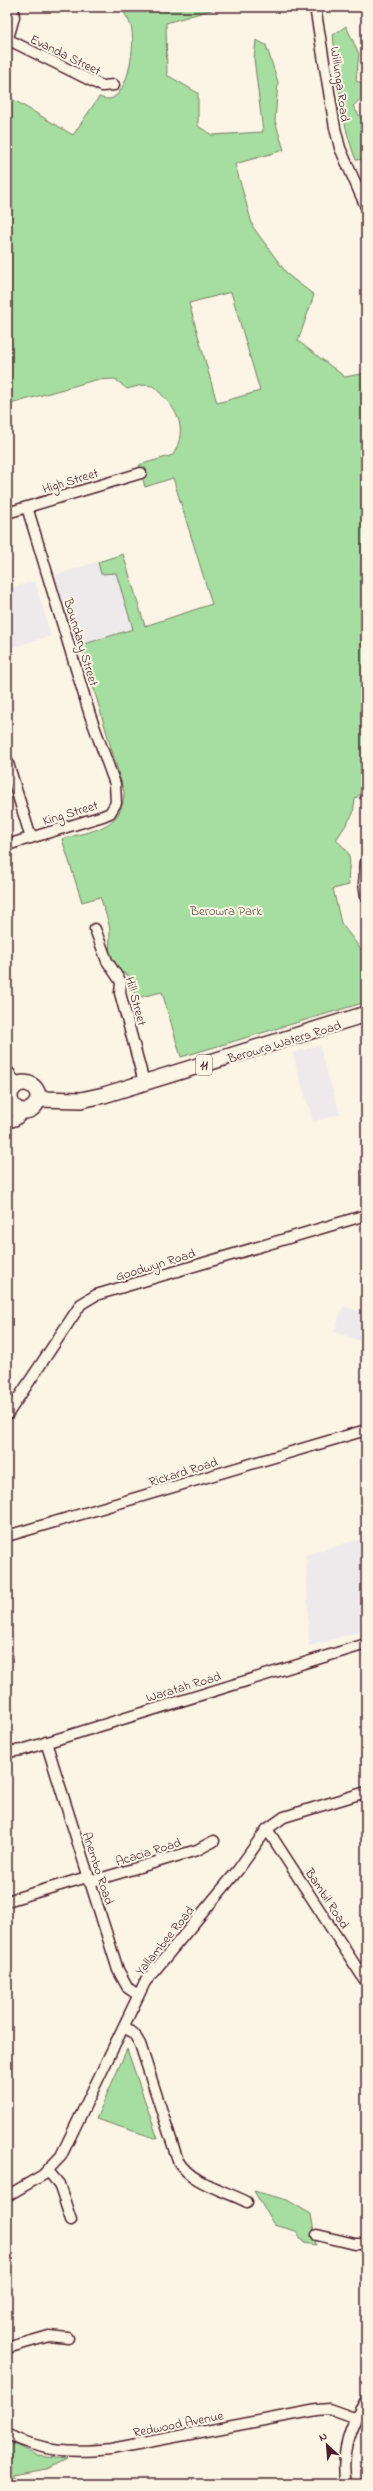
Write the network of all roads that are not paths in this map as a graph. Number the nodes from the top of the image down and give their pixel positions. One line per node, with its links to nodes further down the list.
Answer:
1 (13, 7): 3 (street)
2 (315, 7): 5 (street, Willunga Road)
3 (8, 41): 4 (street, Evanda Street)
4 (114, 85)
5 (366, 207)
6 (141, 473): 7 (street, High Street)
7 (27, 507): 8 (street, High Street); 10 (street, Boundary Street)
8 (7, 513)
9 (7, 760): 11 (street)
10 (115, 784): 11 (street, King Street)
11 (31, 838): 12 (street, King Street)
12 (7, 846)
13 (366, 861): 14 (street)
14 (366, 897)
15 (95, 929): 18 (street, Hill Street)
16 (366, 1014): 18 (main road, Berowra Waters Road / 11)
17 (11, 1080): 19 (main road); 20 (main road)
18 (144, 1082): 19 (main road, Berowra Waters Road / 11)
19 (38, 1099): 21 (main road)
20 (9, 1110): 21 (main road)
21 (26, 1111): 22 (street)
22 (7, 1123)
23 (366, 1215): 24 (street, Goodwyn Road)
24 (7, 1415)
25 (366, 1430): 26 (street, Rickard Road)
26 (7, 1536)
27 (366, 1644): 28 (street, Waratah Road)
28 (46, 1742): 29 (street, Waratah Road); 33 (street, Anembo Road)
29 (7, 1752)
30 (366, 1792): 31 (street, Yallambee Road)
31 (267, 1829): 35 (street, Bambil Road); 36 (street, Yallambee Road)
32 (214, 1841): 33 (street, Acacia Road)
33 (88, 1879): 34 (street, Acacia Road); 36 (street, Anembo Road)
34 (7, 1901)
35 (366, 1982)
36 (138, 1995): 37 (street, Yallambee Road)
37 (124, 2026): 38 (street, Yallambee Road); 40 (street)
38 (48, 2171): 39 (street, Yallambee Road); 41 (street)
39 (7, 2196)
40 (247, 2202)
41 (71, 2220)
42 (317, 2235): 43 (street)
43 (366, 2244)
44 (68, 2338): 45 (street)
45 (7, 2348)
46 (366, 2400): 47 (street)
47 (354, 2418): 48 (street, Redwood Avenue); 49 (street)
48 (7, 2434)
49 (346, 2484)

